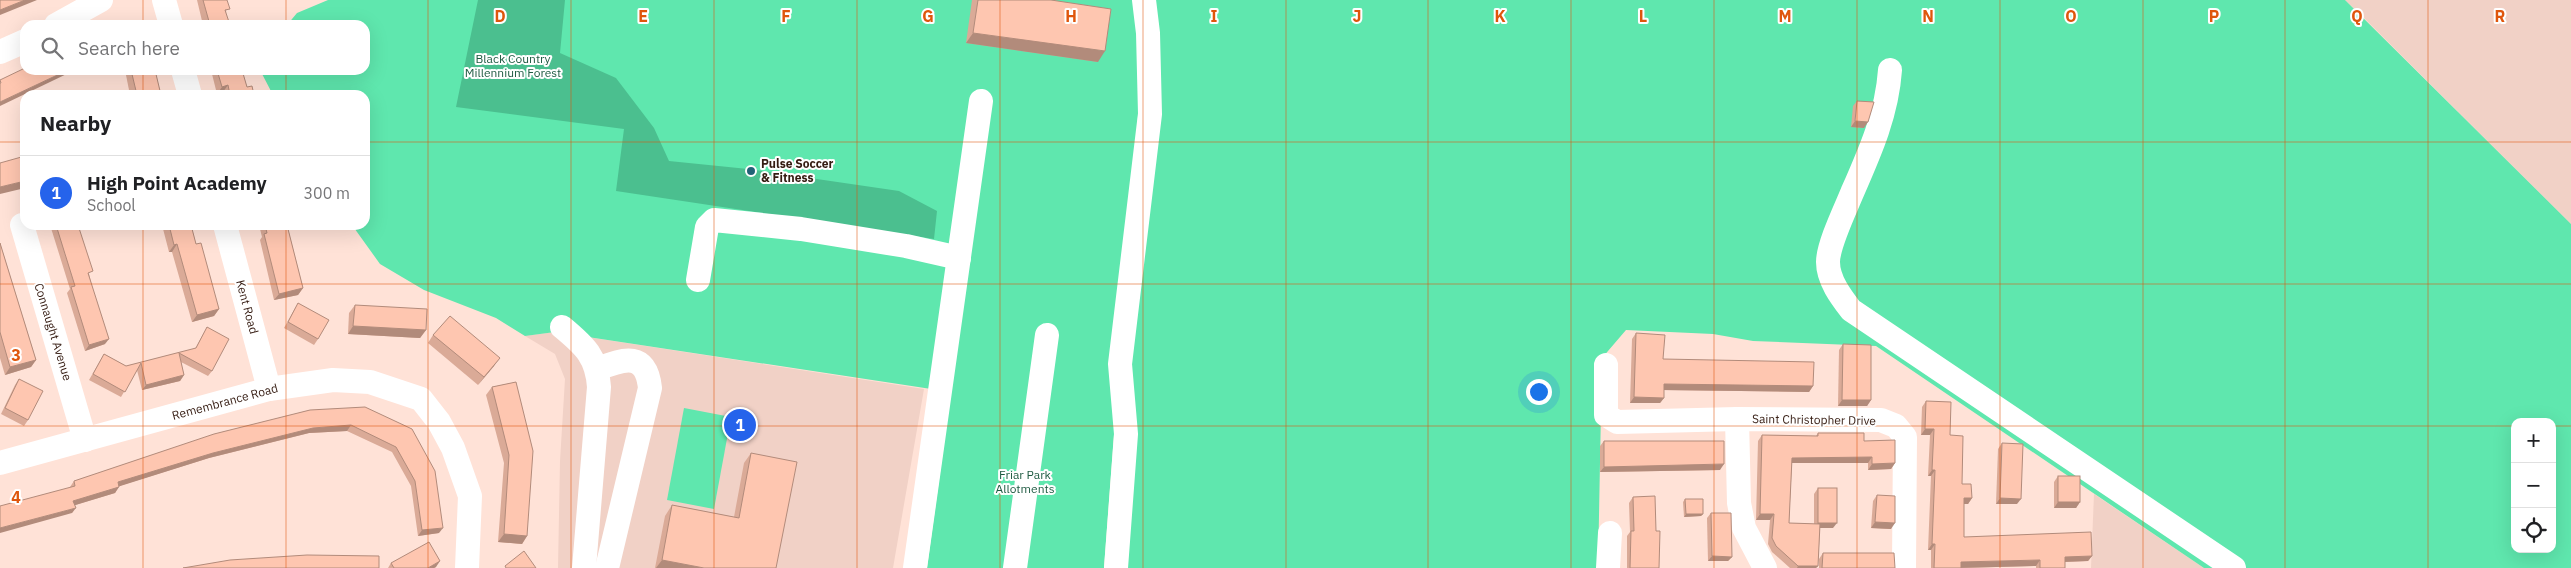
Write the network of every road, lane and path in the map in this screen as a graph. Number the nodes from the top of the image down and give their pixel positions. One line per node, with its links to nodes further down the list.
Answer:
1 (101, 0): 4 (street)
2 (164, 0): 5 (street)
3 (1144, 0): 30 (street)
4 (65, 20)
5 (170, 20)
6 (20, 43): 7 (street)
7 (0, 52)
8 (1890, 70): 34 (street)
9 (184, 75): 10 (street)
10 (189, 90)
11 (982, 101): 14 (street)
12 (23, 230): 22 (street, Connaught Avenue)
13 (226, 230): 20 (street, Kent Road)
14 (959, 258): 15 (street); 28 (street)
15 (698, 280)
16 (562, 327): 19 (street)
17 (1047, 335): 29 (street)
18 (1606, 365): 21 (street, Saint Christopher Drive)
19 (598, 369): 26 (street); 27 (street)
20 (269, 388): 22 (street, Remembrance Road); 25 (street, Remembrance Road)
21 (1736, 419): 32 (street, Saint Christopher Drive); 33 (street, Saint Christopher Drive)
22 (85, 440): 23 (street, Remembrance Road)
23 (0, 463)
24 (1610, 533): 31 (street)
25 (467, 568)
26 (584, 568)
27 (607, 568)
28 (915, 568)
29 (1015, 568)
30 (1116, 568)
31 (1608, 568)
32 (1765, 568)
33 (1904, 568)
34 (2234, 568)

